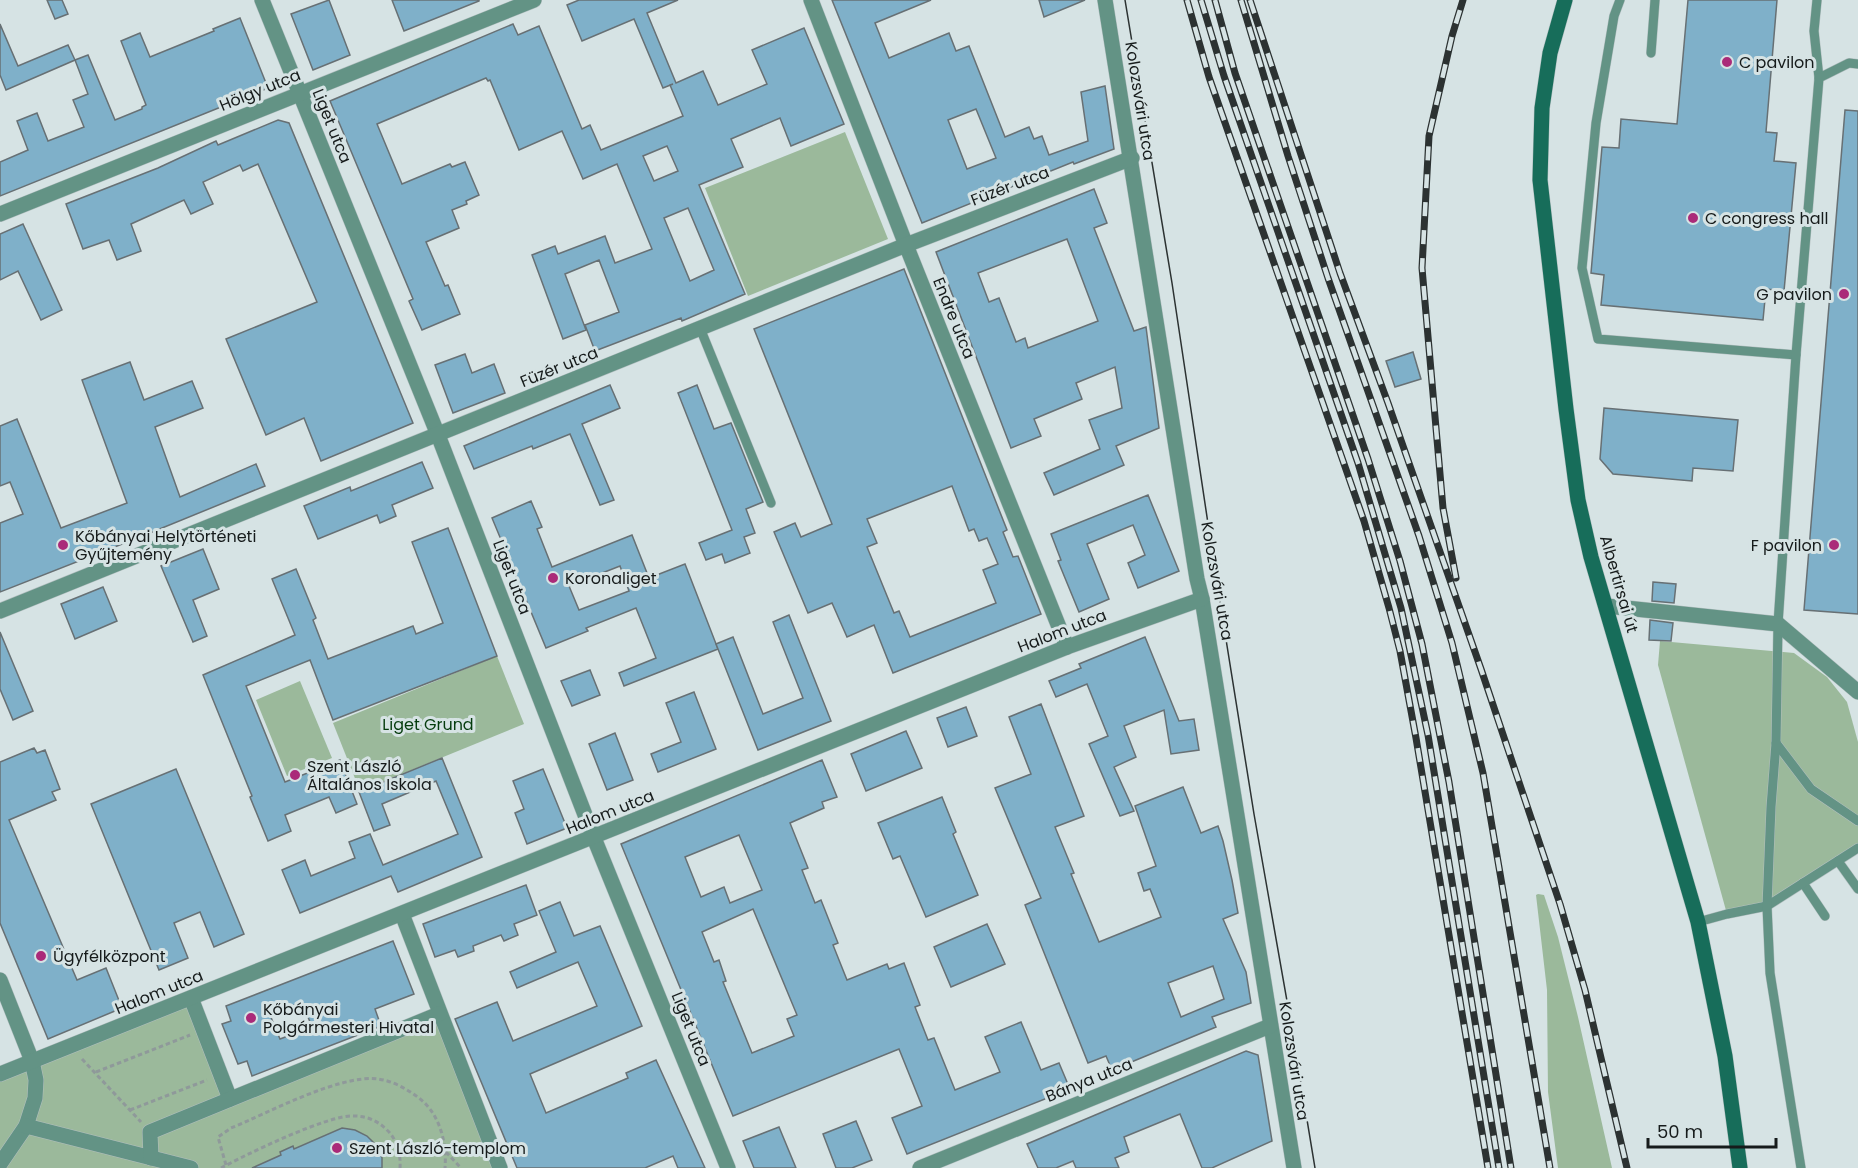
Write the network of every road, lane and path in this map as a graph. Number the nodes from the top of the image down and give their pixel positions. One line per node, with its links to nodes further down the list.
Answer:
1 (262, 0): 12 (street, Liget utca)
2 (534, 0): 12 (street, Hölgy utca)
3 (811, 0): 15 (street, Endre utca)
4 (1105, 0): 13 (street, Kolozsvári utca)
5 (1565, 0): 21 (street, Albertirsai út)
6 (1620, 0): 17 (lane)
7 (1655, 0): 9 (lane)
8 (1817, 0): 11 (lane)
9 (1652, 53)
10 (1858, 64): 11 (lane)
11 (1819, 78): 17 (lane)
12 (299, 93): 14 (street, Hölgy utca); 18 (street, Liget utca)
13 (1132, 158): 15 (street, Füzér utca); 20 (street, Kolozsvári utca)
14 (0, 214)
15 (906, 245): 16 (street, Füzér utca); 24 (street, Endre utca)
16 (700, 328): 18 (street, Füzér utca); 19 (lane)
17 (1796, 355): 23 (lane)
18 (438, 435): 22 (street, Füzér utca); 28 (street, Liget utca)
19 (771, 503)
20 (1202, 599): 24 (street, Halom utca); 40 (street, Kolozsvári utca)
21 (1607, 606): 23 (street); 36 (street, Albertirsai út)
22 (0, 611)
23 (1778, 624): 25 (street); 26 (lane)
24 (1067, 647): 28 (street, Halom utca)
25 (1858, 692)
26 (1776, 743): 27 (lane); 33 (lane)
27 (1858, 820)
28 (594, 838): 34 (street, Halom utca); 61 (street, Liget utca)
29 (1858, 848): 30 (lane)
30 (1838, 861): 31 (lane); 32 (lane)
31 (1803, 883): 33 (lane); 35 (lane)
32 (1858, 889)
33 (1767, 906): 36 (lane); 65 (lane)
34 (402, 914): 38 (street, Halom utca); 39 (street)
35 (1825, 915)
36 (1698, 922): 64 (street, Albertirsai út)
37 (0, 980): 43 (street)
38 (191, 998): 41 (street); 42 (street, Halom utca)
39 (440, 1014): 47 (street); 60 (street)
40 (1270, 1026): 62 (street, Bánya utca); 63 (street, Kolozsvári utca)
41 (203, 1030): 44 (path); 46 (street)
42 (70, 1047): 43 (street, Halom utca); 44 (path)
43 (33, 1061): 45 (street, Halom utca); 49 (street)
44 (95, 1073): 48 (path)
45 (0, 1074)
46 (221, 1074): 47 (street); 48 (path)
47 (230, 1099): 50 (street)
48 (130, 1110): 50 (path)
49 (26, 1126): 52 (street); 53 (street)
50 (150, 1132): 52 (street)
51 (446, 1152): 54 (path); 58 (path); 59 (path)
52 (151, 1158): 55 (street)
53 (0, 1164)
54 (226, 1165): 56 (path); 57 (path)
55 (191, 1168)
56 (221, 1168)
57 (400, 1168)
58 (445, 1168)
59 (461, 1168)
60 (500, 1168)
61 (728, 1168)
62 (920, 1168)
63 (1294, 1168)
64 (1740, 1168)
65 (1801, 1168)

